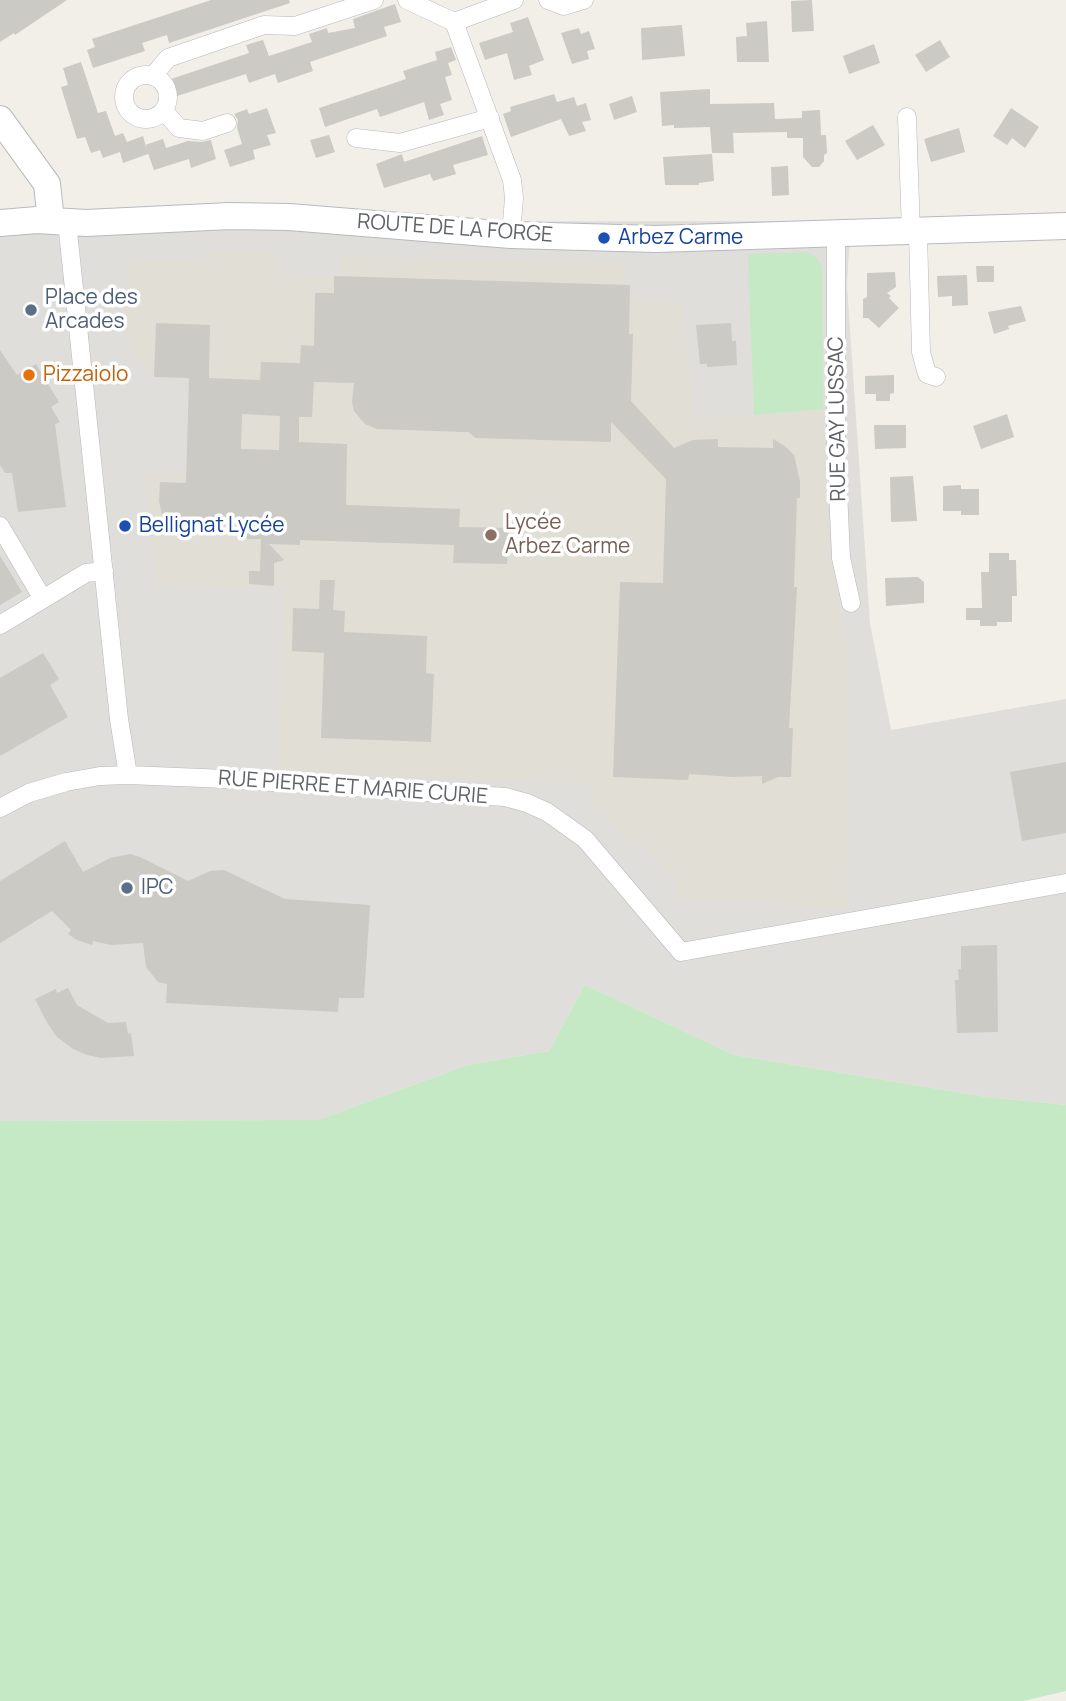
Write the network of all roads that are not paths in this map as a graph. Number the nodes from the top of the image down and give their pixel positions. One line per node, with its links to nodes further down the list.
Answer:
1 (374, 0): 7 (street)
2 (407, 0): 6 (street)
3 (514, 0): 6 (street)
4 (548, 0): 5 (street)
5 (584, 0)
6 (454, 22): 10 (street)
7 (153, 76): 8 (street); 8 (street)
8 (164, 111): 12 (street)
9 (907, 117): 17 (street)
10 (490, 118): 13 (street); 19 (street)
11 (0, 119): 14 (main road)
12 (227, 123)
13 (356, 138)
14 (59, 221): 15 (main road, ROUTE DE LA FORGE); 19 (main road, ROUTE DE LA FORGE); 22 (street)
15 (0, 223)
16 (1066, 226): 17 (main road, ROUTE DE LA FORGE)
17 (914, 232): 18 (main road, ROUTE DE LA FORGE); 20 (street)
18 (836, 233): 19 (main road, ROUTE DE LA FORGE); 24 (street, RUE GAY LUSSAC)
19 (511, 235)
20 (936, 377)
21 (0, 526): 23 (street)
22 (104, 571): 23 (street); 26 (street)
23 (43, 599): 25 (street)
24 (851, 603)
25 (0, 625)
26 (128, 775): 27 (street); 28 (street, RUE PIERRE ET MARIE CURIE)
27 (0, 808)
28 (1066, 883)

